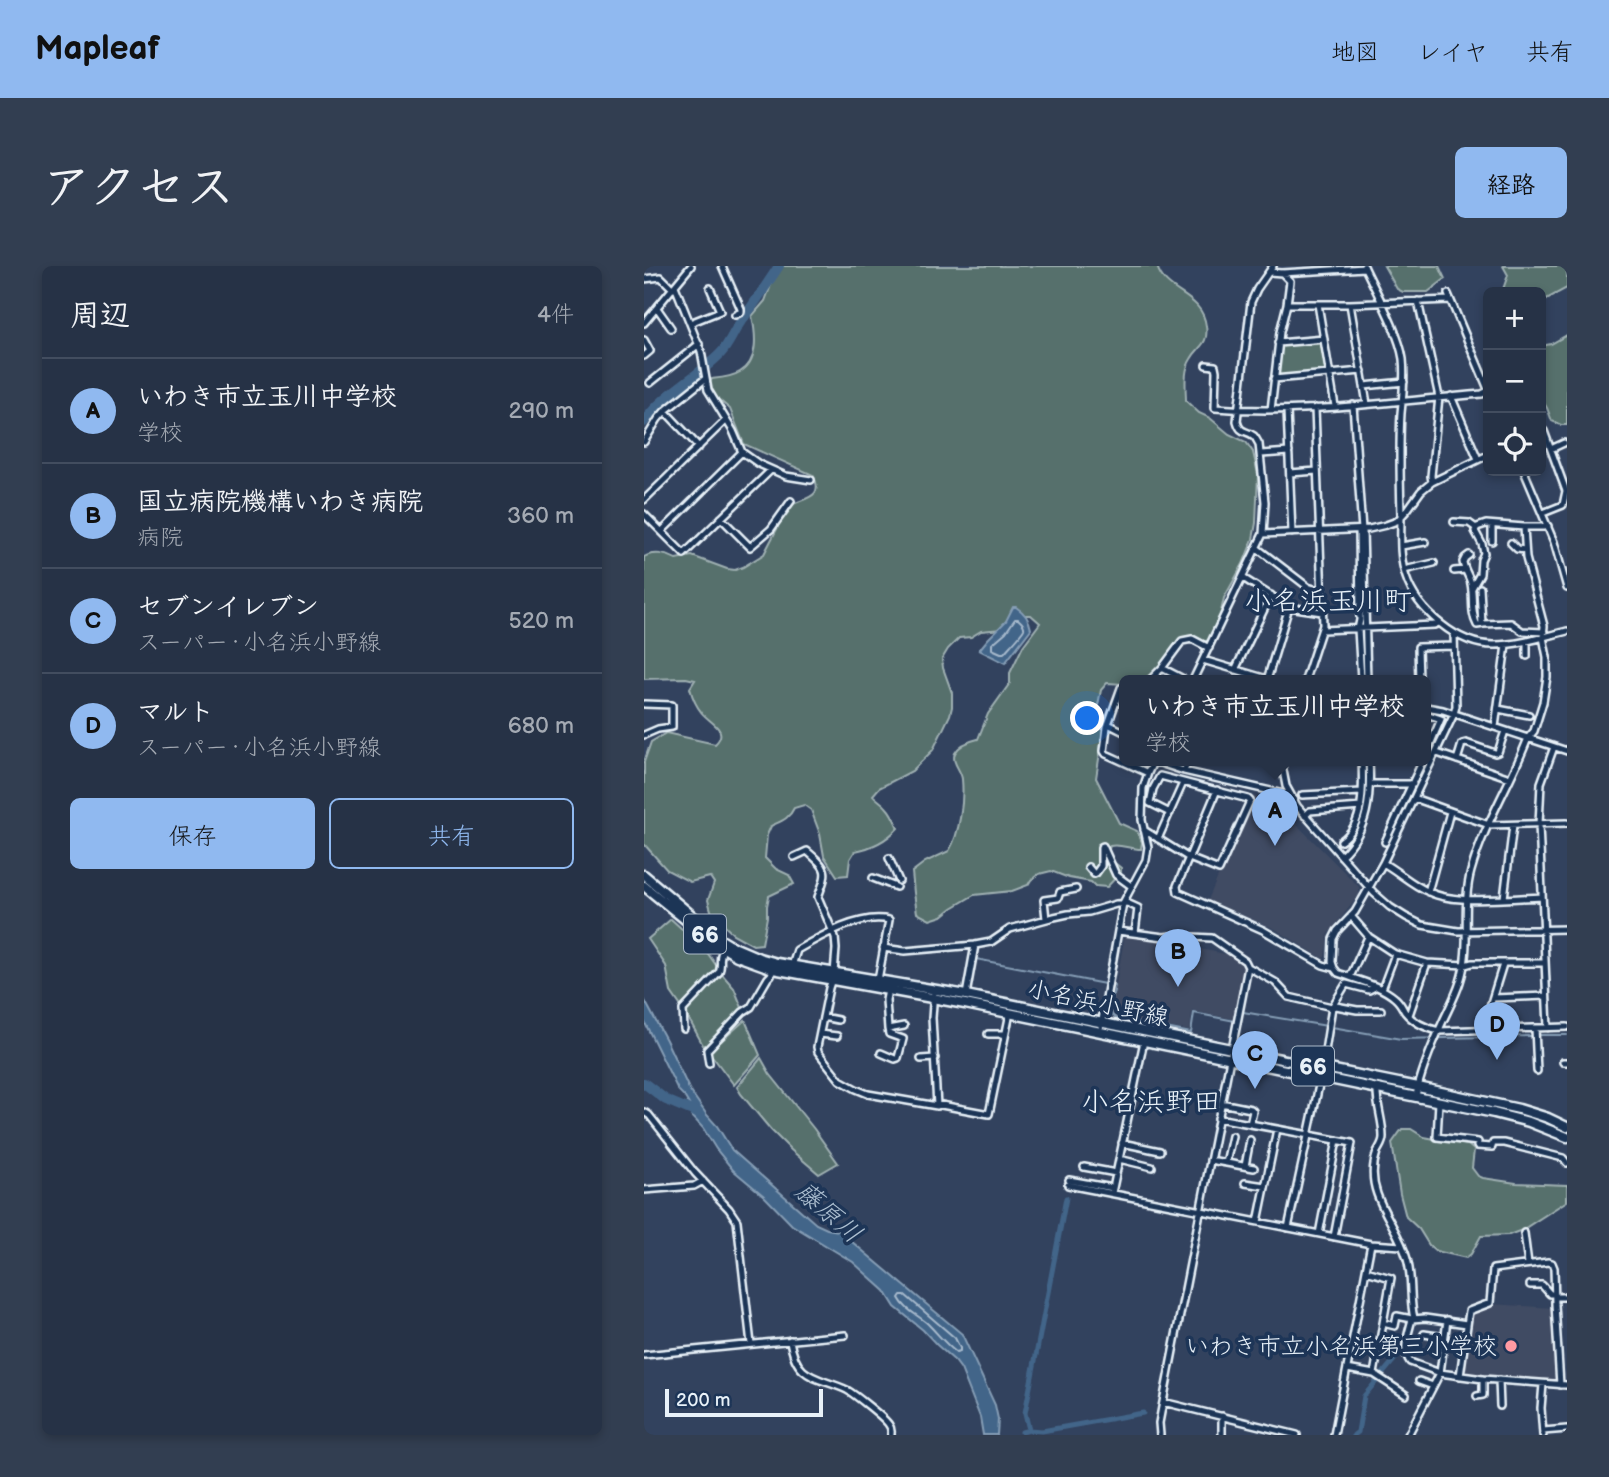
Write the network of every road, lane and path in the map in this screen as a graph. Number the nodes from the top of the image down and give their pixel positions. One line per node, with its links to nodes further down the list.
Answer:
1 (722, 266): 15 (street)
2 (688, 267): 7 (street)
3 (1365, 267): 5 (street); 10 (street)
4 (1271, 268): 5 (street); 41 (street)
5 (1282, 273): 11 (street)
6 (644, 279): 7 (street)
7 (674, 287): 14 (street); 17 (street)
8 (710, 288): 17 (street)
9 (1418, 301): 10 (street); 27 (street); 35 (street)
10 (1381, 303): 13 (street); 30 (street)
11 (1287, 304): 12 (street); 21 (street)
12 (1318, 304): 13 (street); 19 (street)
13 (1350, 304): 25 (street)
14 (657, 308): 16 (street); 18 (street)
15 (735, 315)
16 (644, 323)
17 (690, 323): 22 (street)
18 (671, 328)
19 (1324, 339): 21 (street); 26 (street)
20 (644, 340): 23 (street)
21 (1278, 343): 29 (street)
22 (699, 344): 28 (street); 31 (street)
23 (644, 356)
24 (1206, 365): 41 (street)
25 (1362, 371): 26 (street); 32 (street)
26 (1330, 374): 29 (street); 39 (street)
27 (1483, 378)
28 (705, 379): 44 (street); 45 (street)
29 (1274, 379): 42 (street)
30 (1404, 382): 32 (street); 36 (street)
31 (650, 383)
32 (1364, 386): 37 (street)
33 (1483, 393): 34 (street)
34 (1451, 396): 35 (street); 55 (street)
35 (1439, 397): 36 (street); 61 (street)
36 (1403, 401): 37 (street); 66 (street)
37 (1367, 404): 38 (street)
38 (1353, 405): 39 (street); 73 (street)
39 (1335, 406): 40 (street)
40 (1315, 408): 43 (street); 57 (street)
41 (1238, 410): 42 (street); 53 (street)
42 (1271, 410): 43 (street)
43 (1287, 410): 52 (street)
44 (665, 411): 47 (street); 49 (street)
45 (726, 420): 49 (street); 51 (street)
46 (1546, 436): 50 (street)
47 (644, 442)
48 (1564, 443): 50 (street)
49 (699, 447): 62 (street)
50 (1551, 449): 64 (street)
51 (742, 452): 56 (street); 74 (street)
52 (1289, 452): 53 (street); 58 (street)
53 (1261, 454): 77 (street)
54 (1483, 457): 55 (street)
55 (1478, 459): 61 (street)
56 (771, 470): 60 (street); 67 (street)
57 (1317, 471): 58 (street); 75 (street)
58 (1290, 473): 76 (street)
59 (1526, 476): 64 (street)
60 (810, 480)
61 (1432, 482): 66 (street)
62 (644, 500)
63 (791, 502): 67 (street)
64 (1543, 513): 70 (street)
65 (644, 514): 74 (street)
66 (1401, 517): 73 (street); 81 (street)
67 (721, 518): 74 (street)
68 (1454, 522): 72 (street)
69 (1492, 525): 71 (street); 72 (street); 78 (street)
70 (1548, 526): 71 (street); 92 (street)
71 (1524, 527): 83 (street)
72 (1476, 528): 91 (street)
73 (1361, 530): 75 (street); 99 (street); 100 (street)
74 (662, 531)
75 (1320, 532): 76 (street); 93 (street)
76 (1292, 533): 77 (street)
77 (1263, 534): 82 (street)
78 (1492, 541)
79 (1425, 542): 81 (street)
80 (1511, 543): 83 (street)
81 (1401, 546): 87 (street)
82 (1257, 548): 89 (street); 93 (street)
83 (1525, 550): 104 (street)
84 (1469, 555): 86 (street)
85 (1434, 563): 87 (street)
86 (1465, 569): 88 (street); 91 (street)
87 (1404, 570): 97 (street)
88 (1454, 571)
89 (1242, 578): 94 (street); 108 (street)
90 (1480, 587): 98 (street)
91 (1472, 588): 98 (street)
92 (1567, 588)
93 (1322, 589): 96 (street)
94 (1271, 596): 95 (street); 112 (street)
95 (1289, 607): 96 (street); 117 (street)
96 (1322, 612): 101 (street)
97 (1439, 623): 99 (street); 103 (street)
98 (1484, 624): 104 (street)
99 (1366, 628): 100 (street); 120 (street)
100 (1358, 629): 101 (street); 119 (street)
101 (1322, 630): 118 (street)
102 (1567, 631): 104 (street)
103 (1454, 634): 106 (street); 107 (street)
104 (1544, 634): 105 (street); 134 (street)
105 (1527, 641): 106 (street); 109 (street)
106 (1506, 645): 125 (street)
107 (1454, 646): 121 (street); 126 (street)
108 (1209, 648): 110 (street); 111 (street)
109 (1527, 656)
110 (1203, 660): 112 (street); 115 (street)
111 (1162, 668): 113 (street); 114 (street)
112 (1235, 670): 116 (street)
113 (1155, 675)
114 (1175, 675)
115 (1196, 675)
116 (1253, 675)
117 (1268, 675)
118 (1307, 675)
119 (1362, 675)
120 (1367, 675)
121 (1419, 675)
122 (1119, 694): 129 (street)
123 (644, 704): 133 (street)
124 (1431, 707): 126 (street)
125 (1498, 709): 127 (street); 130 (street)
126 (1454, 713): 130 (street); 138 (street)
127 (1529, 715)
128 (1431, 716): 135 (street)
129 (1108, 724): 131 (street); 139 (street)
130 (1495, 727): 132 (street)
131 (1119, 729)
132 (1505, 731): 134 (street); 140 (street)
133 (644, 735)
134 (1528, 738): 136 (street); 153 (street)
135 (1431, 742)
136 (1554, 747): 137 (street); 167 (street)
137 (1567, 751)
138 (1437, 753): 140 (street); 141 (street)
139 (1119, 760)
140 (1457, 760): 153 (street)
141 (1431, 765)
142 (1131, 766): 152 (street)
143 (1152, 766): 152 (street)
144 (1169, 766): 151 (street)
145 (1186, 766): 151 (street)
146 (1283, 766): 158 (street)
147 (1362, 766): 159 (street)
148 (1370, 766): 155 (street)
149 (1420, 766): 156 (street)
150 (1430, 766): 161 (street)
151 (1184, 771): 158 (street)
152 (1148, 774): 170 (street)
153 (1510, 778): 168 (street)
154 (1183, 783): 157 (street); 164 (street); 164 (street)
155 (1371, 784): 156 (street); 174 (street)
156 (1413, 784): 173 (street)
157 (1217, 790): 177 (street); 177 (street)
158 (1289, 792): 165 (street)
159 (1363, 792): 160 (street); 162 (street)
160 (1302, 795)
161 (1414, 798): 163 (street); 178 (street)
162 (1361, 807): 165 (street); 172 (street)
163 (1450, 812): 168 (street); 186 (street)
164 (1170, 813): 171 (street)
165 (1305, 816): 174 (street)
166 (1567, 823): 167 (street)
167 (1539, 824): 169 (street); 187 (street)
168 (1489, 825): 169 (street); 189 (street)
169 (1513, 825): 188 (street)
170 (1144, 830): 171 (street); 183 (street)
171 (1158, 839): 177 (street)
172 (1341, 841)
173 (1385, 842)
174 (1341, 856): 184 (street)
175 (794, 857): 195 (street)
176 (889, 858): 181 (street)
177 (1189, 858): 210 (street)
178 (1383, 863): 184 (street); 186 (street)
179 (1088, 867): 183 (street)
180 (644, 875): 208 (main road, 小名浜小野線 / 66)
181 (873, 878)
182 (644, 886): 201 (main road, 小名浜小野線 / 66)
183 (1131, 886): 190 (street)
184 (1369, 887): 191 (street); 197 (street)
185 (1076, 888): 192 (street)
186 (1428, 892): 189 (street)
187 (1542, 897): 188 (street); 193 (street)
188 (1504, 898): 189 (street)
189 (1466, 899): 197 (street)
190 (1123, 903): 192 (street); 196 (street); 198 (street)
191 (1351, 916): 199 (street); 210 (street)
192 (1046, 919): 200 (street)
193 (1543, 929): 194 (street); 197 (street); 205 (street)
194 (1567, 929)
195 (833, 931): 202 (street); 208 (street); 212 (street)
196 (1118, 931): 198 (street); 230 (street)
197 (1466, 931): 207 (street)
198 (1135, 933): 209 (street)
199 (1368, 937): 203 (street); 213 (street)
200 (975, 945): 202 (street); 218 (street)
201 (724, 948): 211 (main road, 小名浜小野線 / 66); 229 (street)
202 (883, 948): 214 (street)
203 (1395, 954): 204 (street); 215 (street)
204 (1427, 963): 207 (street); 224 (street)
205 (1545, 963): 206 (street); 219 (street)
206 (1503, 964): 207 (street); 220 (street)
207 (1465, 965): 235 (street)
208 (792, 966): 212 (main road, 小名浜小野線 / 66)
209 (1248, 967): 221 (street); 242 (street)
210 (1334, 968): 213 (street)
211 (773, 969): 212 (main road, 小名浜小野線 / 66); 245 (street)
212 (832, 977): 214 (main road, 小名浜小野線 / 66); 216 (main road, 小名浜小野線 / 66); 225 (street)
213 (1350, 977): 215 (street)
214 (878, 980): 217 (main road, 小名浜小野線 / 66)
215 (1378, 988): 221 (street); 224 (street)
216 (888, 990): 217 (main road, 小名浜小野線 / 66); 233 (street)
217 (934, 994): 218 (main road, 小名浜小野線 / 66); 223 (main road, 小名浜小野線 / 66); 243 (street)
218 (966, 995): 230 (main road, 小名浜小野線 / 66)
219 (1546, 996): 220 (street); 232 (street)
220 (1493, 998): 234 (street)
221 (1332, 1007): 222 (street); 247 (street)
222 (1381, 1010)
223 (1010, 1013): 230 (main road, 小名浜小野線 / 66); 238 (street)
224 (1409, 1015): 235 (street)
225 (823, 1017): 226 (street); 236 (street)
226 (838, 1020)
227 (904, 1026): 233 (street)
228 (1567, 1027): 232 (street)
229 (684, 1028)
230 (1101, 1028): 240 (main road, 小名浜小野線 / 66); 242 (main road, 小名浜小野線 / 66)
231 (1535, 1028): 232 (street); 234 (street); 246 (street)
232 (1548, 1028)
233 (888, 1029): 241 (street)
234 (1483, 1029): 235 (street)
235 (1439, 1031): 249 (street)
236 (820, 1034): 239 (street); 252 (street)
237 (988, 1034): 238 (street)
238 (1005, 1034): 252 (street)
239 (837, 1036)
240 (1144, 1041): 242 (main road, 小名浜小野線 / 66); 263 (street)
241 (880, 1053)
242 (1231, 1054): 247 (main road, 小名浜小野線 / 66); 250 (street)
243 (935, 1058): 244 (street); 252 (street)
244 (920, 1059)
245 (709, 1063)
246 (1537, 1071)
247 (1321, 1072): 248 (main road, 小名浜小野線 / 66); 249 (main road, 小名浜小野線 / 66); 258 (street)
248 (1377, 1088): 249 (main road, 小名浜小野線 / 66); 287 (street)
249 (1417, 1092): 251 (main road, 小名浜小野線 / 66); 256 (main road, 小名浜小野線 / 66)
250 (1221, 1102): 254 (street); 255 (street)
251 (1439, 1102): 260 (main road, 小名浜小野線 / 66); 268 (street)
252 (936, 1104)
253 (644, 1112): 274 (street)
254 (1218, 1118): 255 (street); 266 (street)
255 (1250, 1124): 257 (street)
256 (1567, 1127)
257 (1277, 1129): 258 (street); 277 (street)
258 (1307, 1134): 262 (street); 282 (street)
259 (1232, 1136): 267 (street)
260 (1567, 1137)
261 (1250, 1140): 269 (street)
262 (1337, 1140): 284 (street); 285 (street)
263 (1122, 1143): 264 (street); 265 (street)
264 (1160, 1152)
265 (1119, 1159): 271 (street); 273 (street)
266 (1210, 1160): 267 (street); 280 (street)
267 (1226, 1163): 269 (street)
268 (1567, 1163)
269 (1245, 1166): 272 (street)
270 (1084, 1167): 273 (street)
271 (1152, 1167)
272 (1254, 1168)
273 (1116, 1173): 279 (street)
274 (703, 1181): 278 (street); 301 (street)
275 (1068, 1182): 279 (street)
276 (1244, 1182): 277 (street)
277 (1265, 1186): 281 (street)
278 (644, 1190)
279 (1112, 1191): 280 (street)
280 (1200, 1211): 281 (street); 315 (street)
281 (1258, 1222): 282 (street)
282 (1288, 1228): 284 (street)
283 (1524, 1233): 288 (street)
284 (1319, 1234): 285 (street)
285 (1334, 1237): 286 (street)
286 (1371, 1244): 287 (street); 289 (street)
287 (1402, 1246): 293 (street)
288 (1528, 1264): 291 (street); 296 (street)
289 (1366, 1271): 295 (street); 303 (street)
290 (1530, 1284): 291 (street)
291 (1555, 1295): 292 (street); 311 (street)
292 (1567, 1297)
293 (1413, 1318): 294 (street); 295 (street); 304 (street)
294 (1447, 1320): 296 (street); 299 (street)
295 (1383, 1323): 305 (street)
296 (1467, 1324): 306 (street)
297 (1424, 1334): 299 (street)
298 (845, 1335): 300 (street)
299 (1444, 1337): 304 (street)
300 (790, 1340): 301 (street); 320 (street)
301 (751, 1344): 302 (street)
302 (644, 1355)
303 (1347, 1368): 305 (street); 324 (street)
304 (1440, 1373): 306 (street); 312 (street)
305 (1374, 1374): 313 (street)
306 (1460, 1376): 307 (street)
307 (1483, 1379): 308 (street); 314 (street)
308 (1499, 1380): 310 (street); 316 (street)
309 (1419, 1381): 312 (street)
310 (1543, 1384): 311 (street); 319 (street)
311 (1564, 1385)
312 (1433, 1386): 325 (street)
313 (1406, 1395)
314 (1477, 1396)
315 (1163, 1402): 317 (street); 321 (street)
316 (1500, 1406)
317 (1222, 1416): 322 (street); 323 (street)
318 (1567, 1429): 319 (street)
319 (1543, 1433)
320 (891, 1435)
321 (1160, 1435)
322 (1222, 1435)
323 (1297, 1435)
324 (1334, 1435)
325 (1408, 1435)

